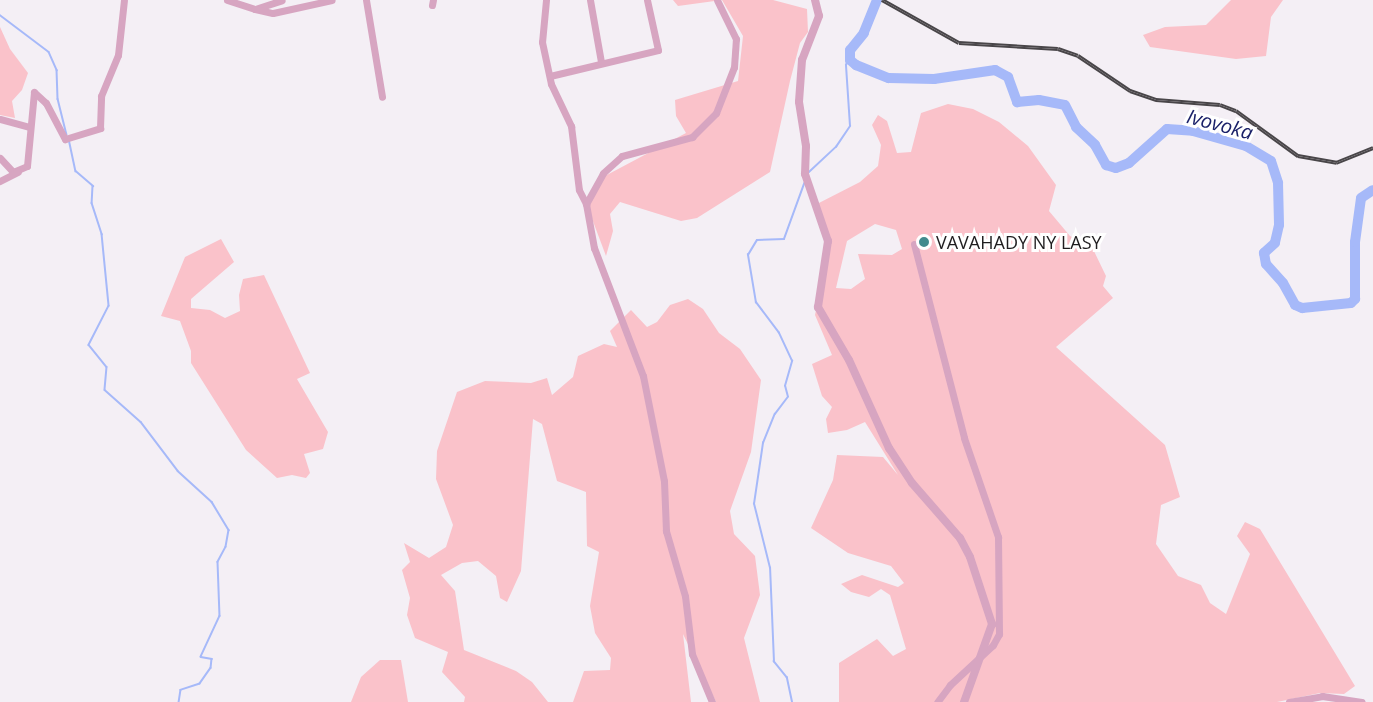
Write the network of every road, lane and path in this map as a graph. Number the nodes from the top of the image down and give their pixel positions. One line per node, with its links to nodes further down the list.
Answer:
1 (124, 0): 16 (street)
2 (227, 0): 11 (street)
3 (282, 0): 11 (street)
4 (332, 0): 11 (street)
5 (366, 0): 14 (street)
6 (546, 0): 13 (street)
7 (590, 0): 12 (street)
8 (648, 0): 12 (street)
9 (717, 0): 20 (street)
10 (815, 0): 22 (street)
11 (255, 9)
12 (601, 62): 13 (street)
13 (550, 76): 20 (street)
14 (382, 97)
15 (0, 119): 16 (street)
16 (29, 127): 18 (street)
17 (0, 158): 18 (street)
18 (18, 172): 19 (street)
19 (0, 181)
20 (586, 204): 23 (street)
21 (914, 244): 22 (street)
22 (983, 655): 24 (street); 25 (street)
23 (712, 702)
24 (937, 702)
25 (964, 702)
26 (1289, 702): 27 (street)
27 (1362, 702)

